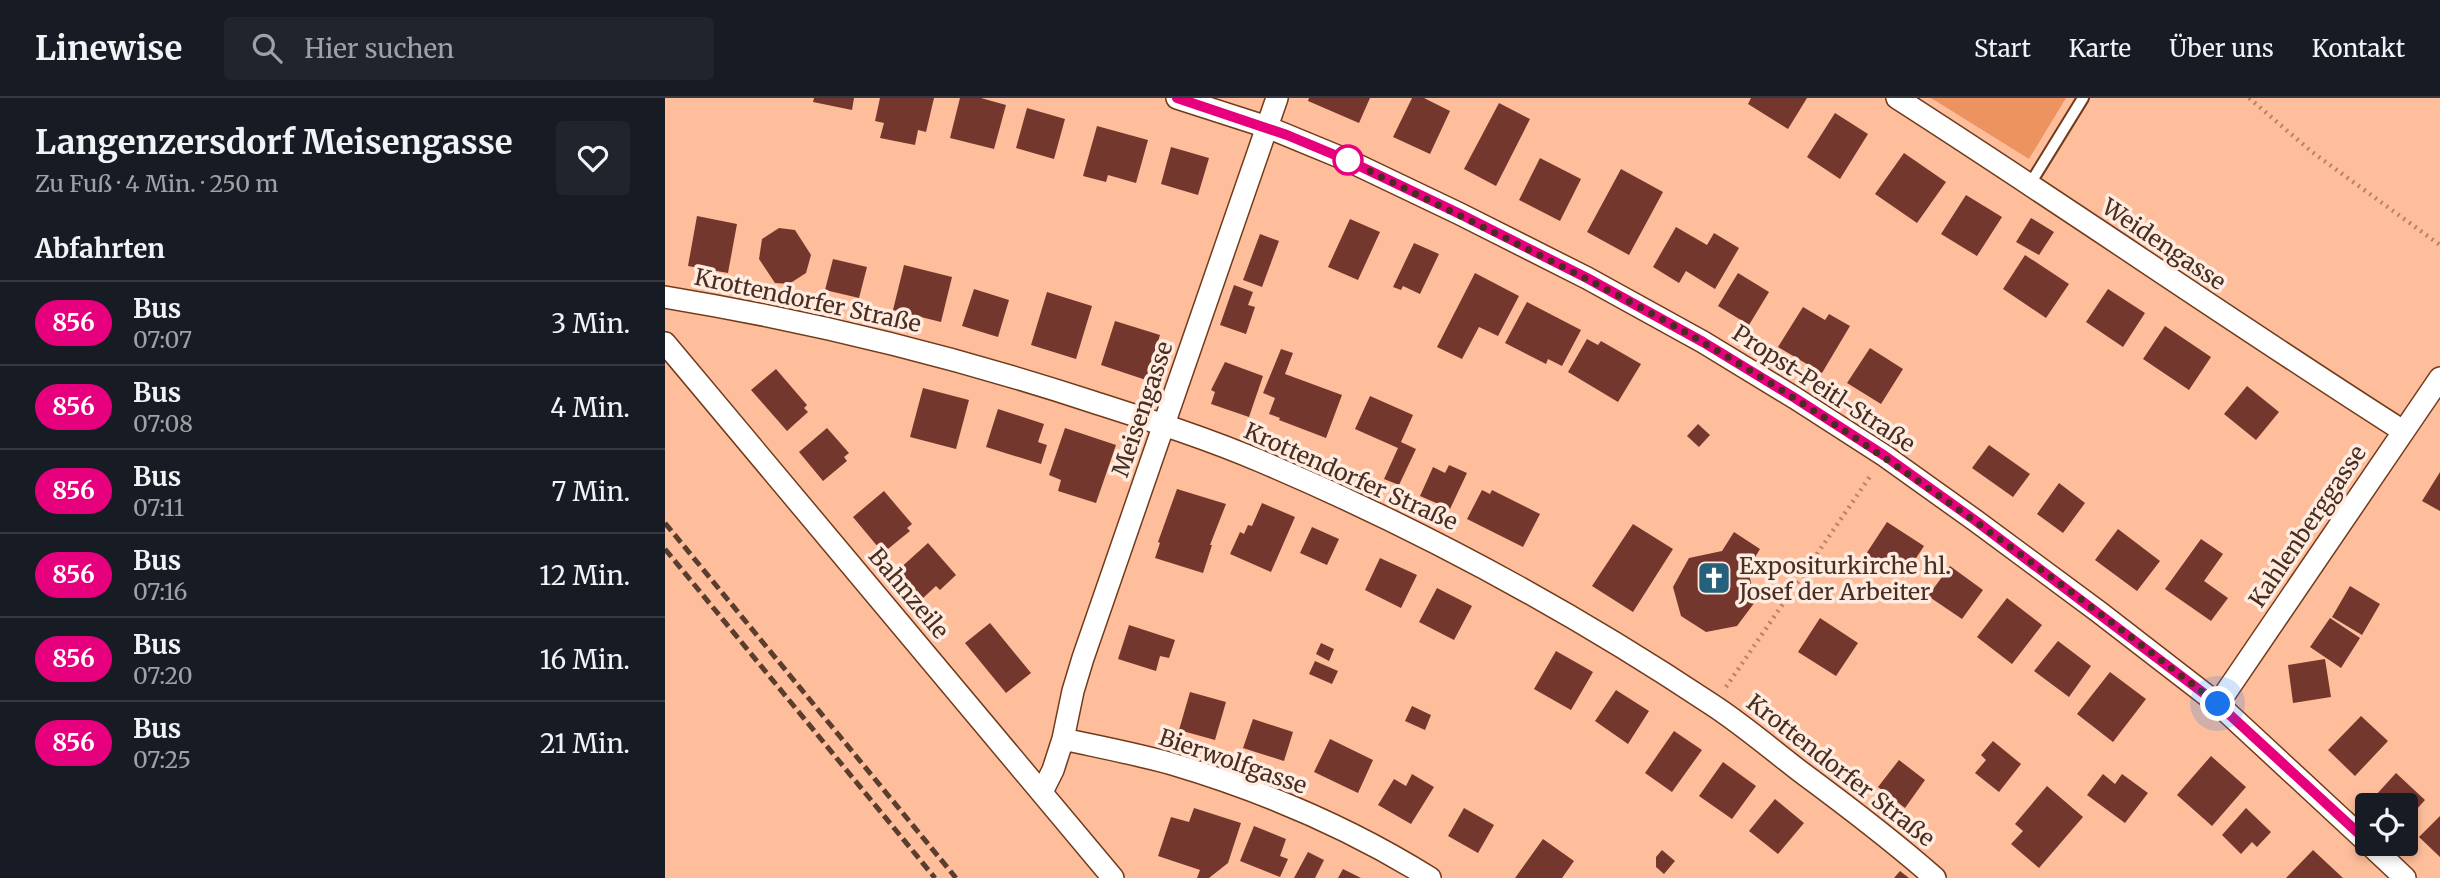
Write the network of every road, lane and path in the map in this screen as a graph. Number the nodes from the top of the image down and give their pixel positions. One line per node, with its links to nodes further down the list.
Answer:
1 (1177, 98): 6 (street, Propst-Peitl-Straße)
2 (1277, 98): 6 (street, Meisengasse)
3 (1897, 98): 7 (street, Weidengasse)
4 (2083, 98): 7 (lane)
5 (2249, 98): 8 (path)
6 (1267, 127): 12 (street, Meisengasse); 14 (street, Propst-Peitl-Straße)
7 (2030, 184): 13 (street, Weidengasse)
8 (2440, 245)
9 (665, 298): 12 (street, Krottendorfer Straße)
10 (665, 343): 18 (street, Bahnzeile)
11 (2440, 378): 13 (street, Kahlenberggasse)
12 (1164, 425): 16 (street, Krottendorfer Straße); 17 (street, Meisengasse)
13 (2403, 431): 15 (street, Kahlenberggasse)
14 (1885, 456): 15 (street, Propst-Peitl-Straße); 16 (path)
15 (2218, 704): 19 (street, Propst-Peitl-Straße)
16 (1714, 705): 23 (street, Krottendorfer Straße)
17 (1063, 739): 18 (street); 22 (street, Bierwolfgasse)
18 (1042, 792): 21 (street, Bahnzeile)
19 (2355, 831)
20 (2382, 856): 24 (street, Propst-Peitl-Straße)
21 (1113, 878)
22 (1430, 878)
23 (1935, 878)
24 (2405, 878)

